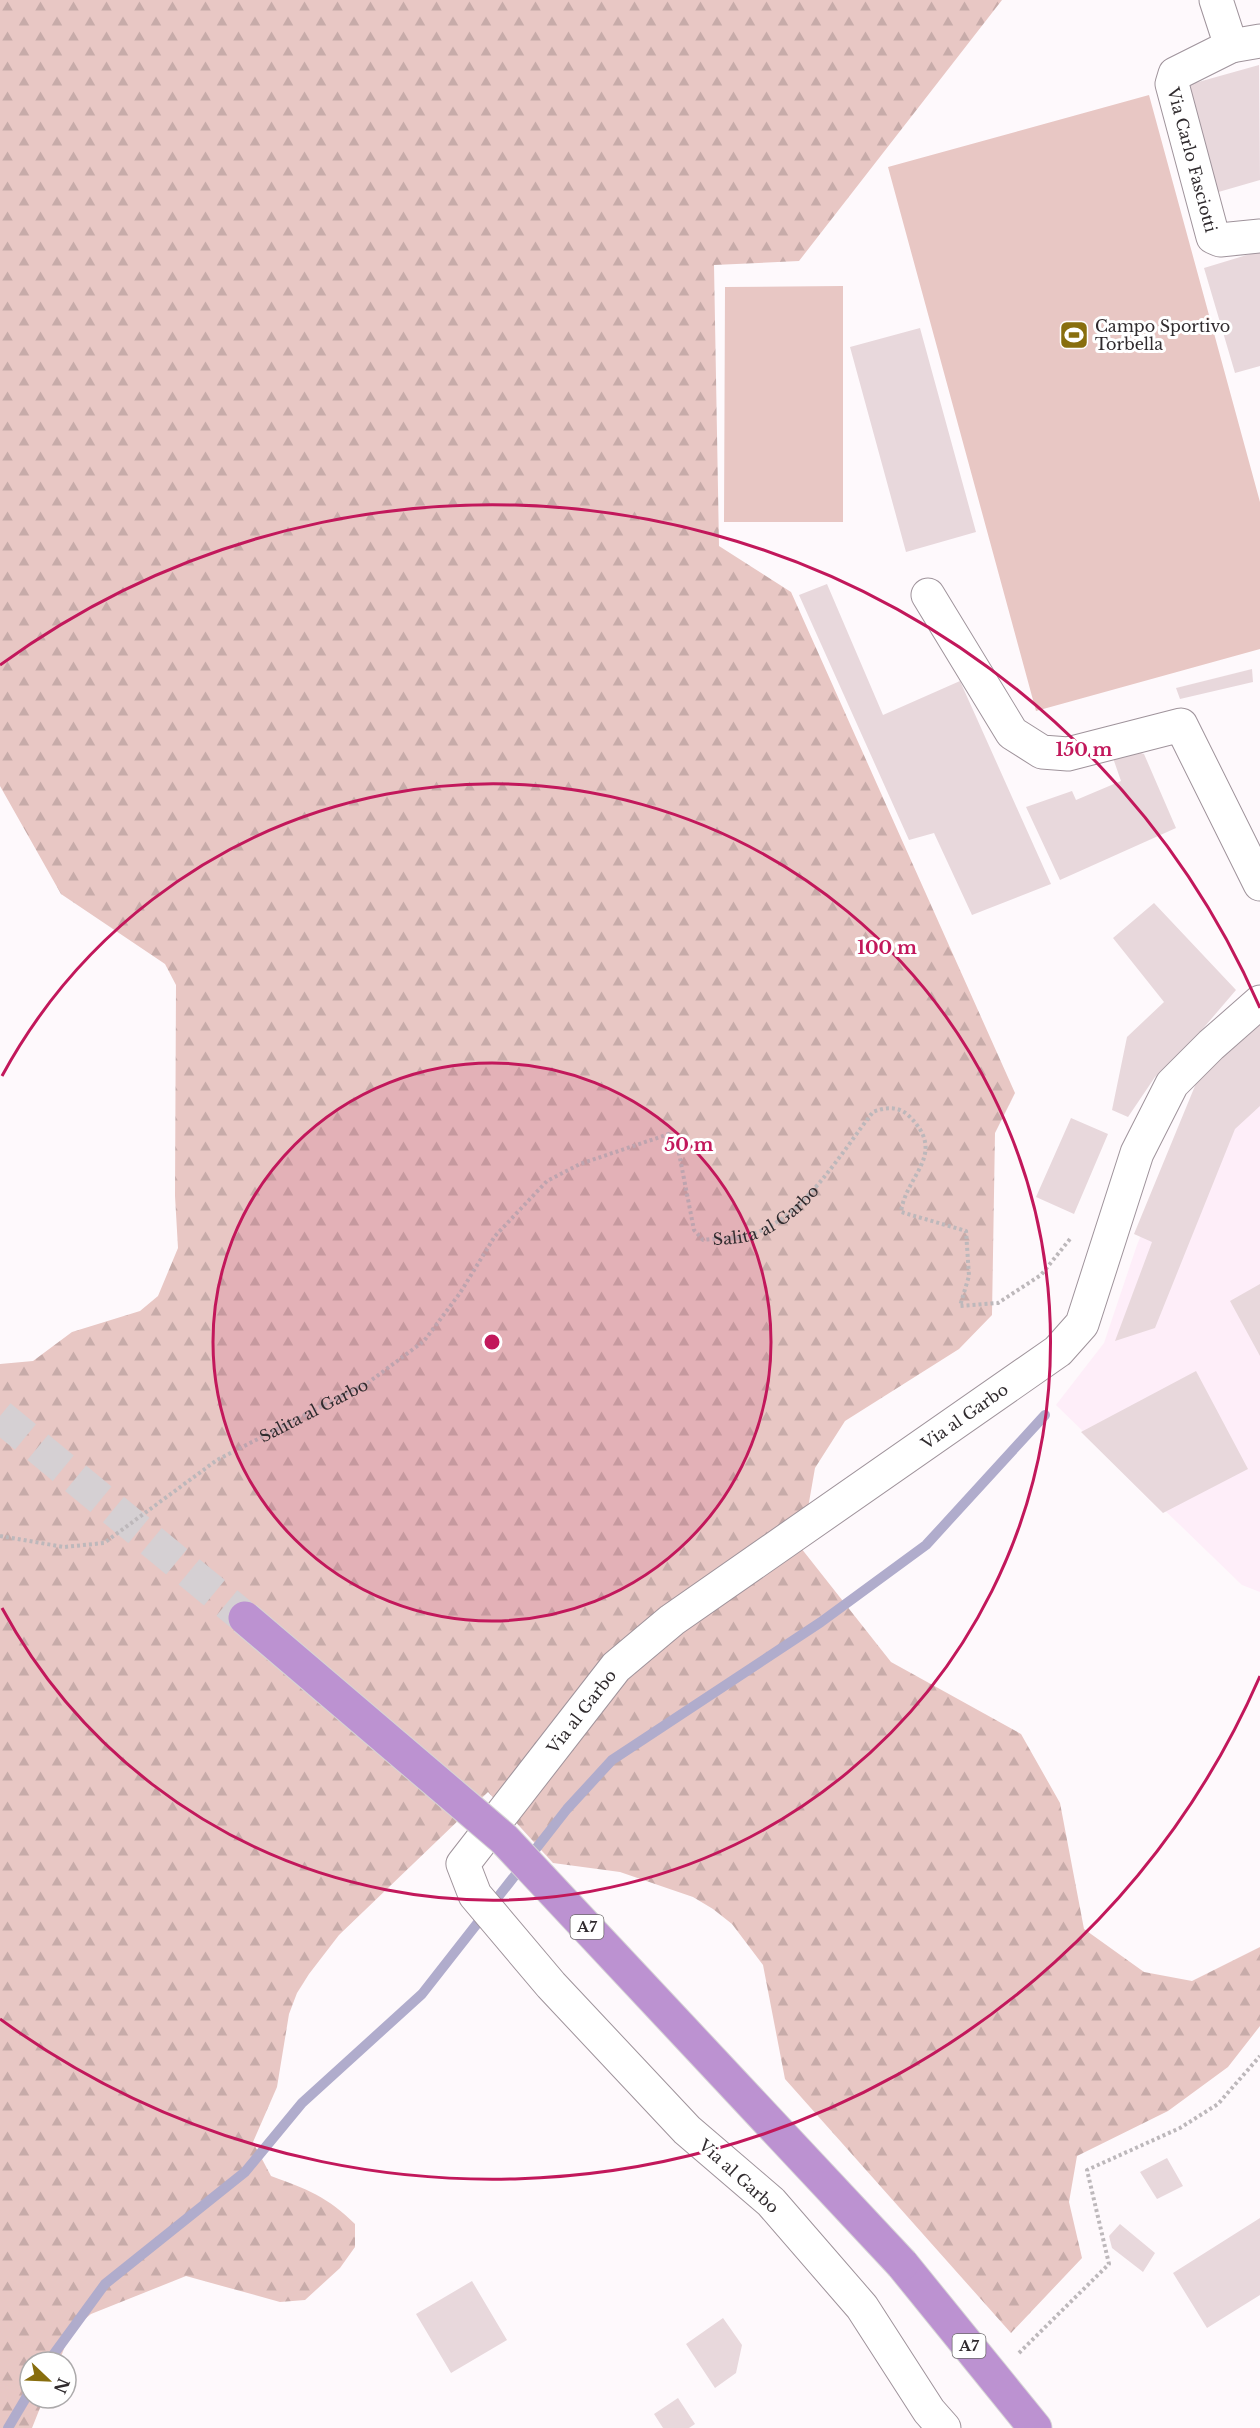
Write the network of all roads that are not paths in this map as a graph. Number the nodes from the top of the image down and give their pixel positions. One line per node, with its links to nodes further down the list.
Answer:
1 (1216, 0): 2 (street, Via Carlo Fasciotti)
2 (1245, 44): 3 (street, Via Carlo Fasciotti)
3 (1260, 236)
4 (928, 595): 5 (street)
5 (1260, 884)
6 (1260, 1002): 8 (street, Via al Garbo)
7 (245, 1618): 9 (highway, A7, bridge)
8 (944, 2428)
9 (1035, 2428)

